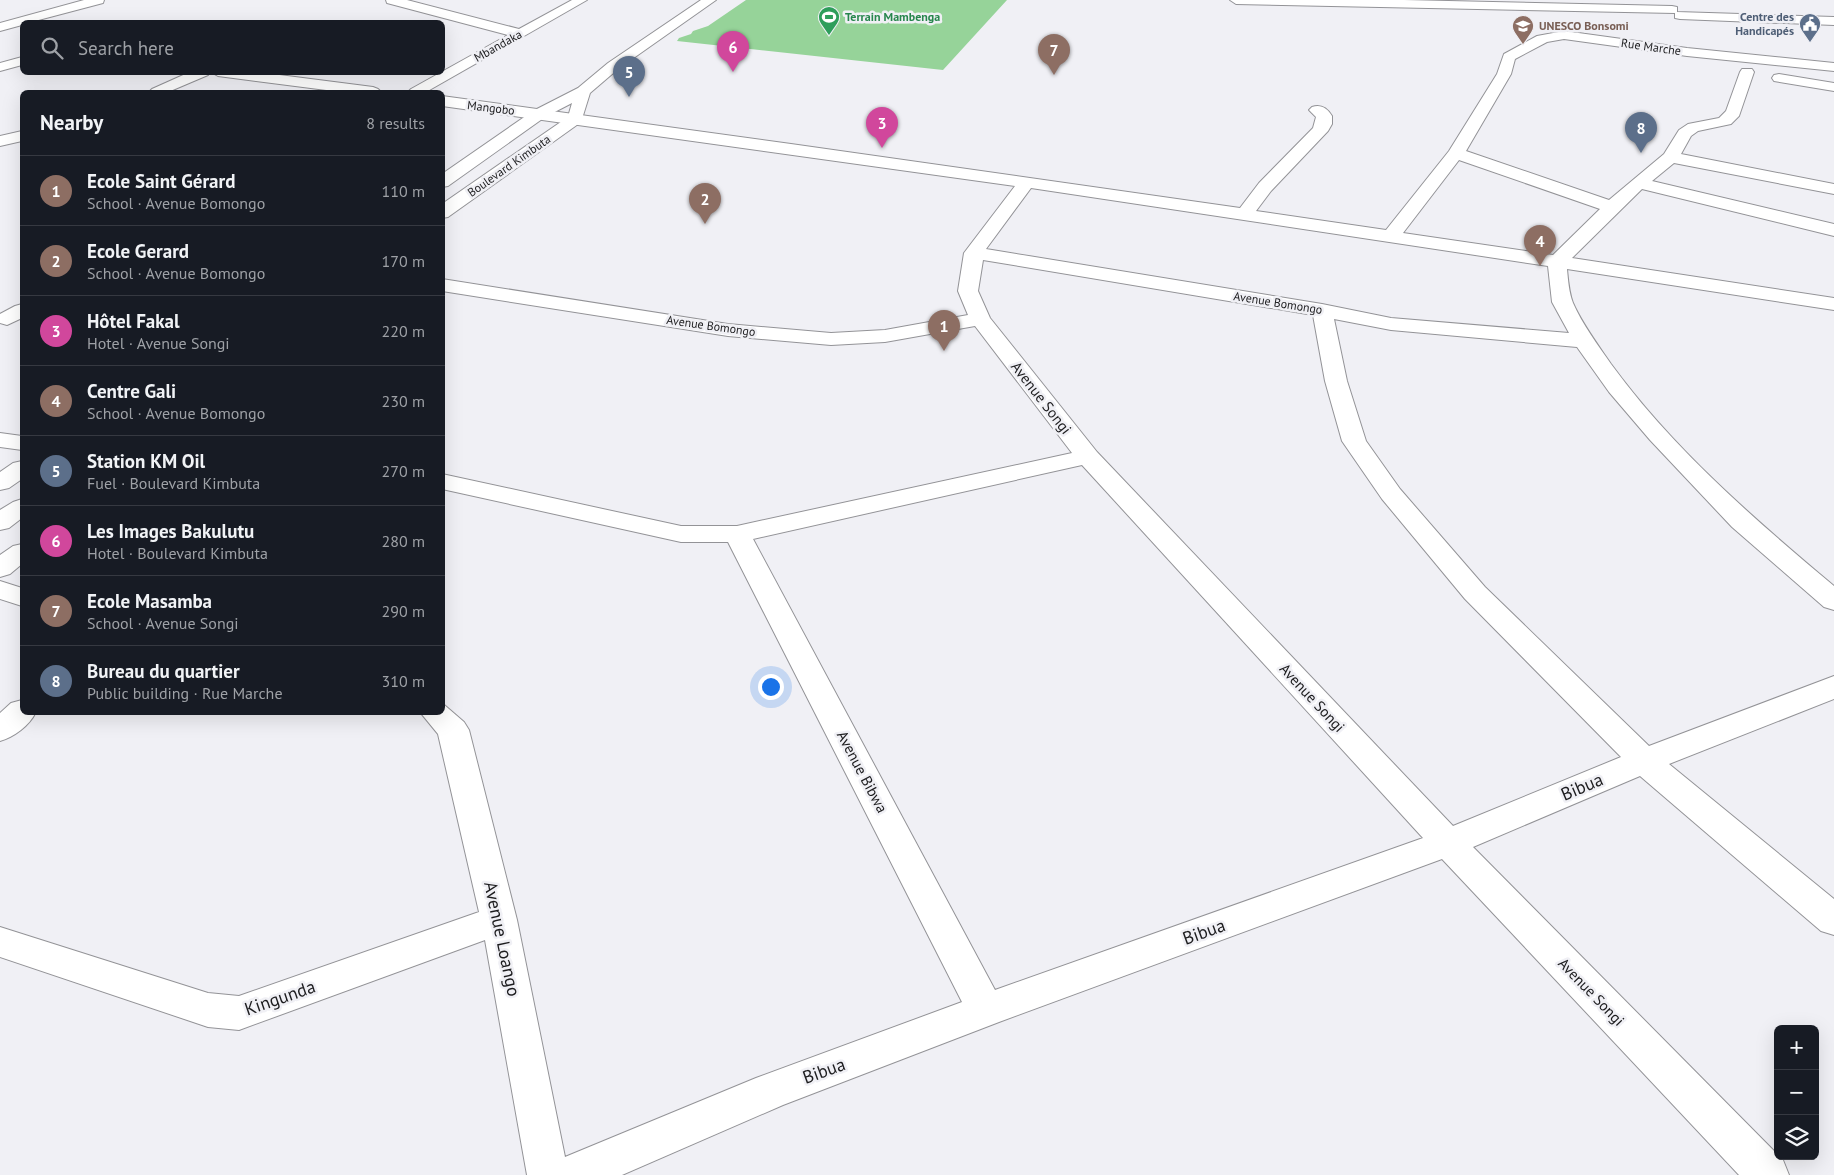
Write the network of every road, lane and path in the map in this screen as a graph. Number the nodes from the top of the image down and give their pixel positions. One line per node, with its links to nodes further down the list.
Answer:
1 (98, 0): 9 (street)
2 (392, 0): 15 (street)
3 (581, 0): 15 (street, Mbandaka)
4 (710, 0): 29 (street)
5 (1236, 0): 8 (street)
6 (1656, 0): 8 (street)
7 (9, 12): 9 (street)
8 (1676, 12): 12 (street); 14 (street)
9 (36, 17): 10 (street)
10 (25, 20)
11 (20, 21): 13 (street)
12 (1834, 21)
13 (0, 27)
14 (1706, 29)
15 (520, 34): 28 (street, Mbandaka)
16 (1540, 39): 18 (street, Rue Marche); 22 (street); 36 (street, Rue Marche)
17 (1732, 44): 18 (street)
18 (1758, 58): 21 (street, Rue Marche)
19 (20, 62): 20 (street)
20 (0, 67)
21 (1834, 67)
22 (1747, 72): 25 (street); 37 (street)
23 (196, 75): 26 (street)
24 (241, 75): 27 (street)
25 (1834, 87)
26 (162, 90)
27 (358, 90)
28 (420, 90)
29 (583, 91): 32 (street, Boulevard Kimbuta); 33 (street)
30 (445, 102): 32 (street, Mangobo)
31 (1317, 110): 44 (street)
32 (539, 114): 33 (street, Mangobo); 38 (street, Boulevard Kimbuta)
33 (575, 118): 40 (street, Mangobo); 43 (street, Boulevard Kimbuta)
34 (20, 136): 35 (street)
35 (0, 141)
36 (1456, 153): 42 (street); 46 (street, Rue Marche)
37 (1671, 157): 39 (street); 41 (street)
38 (445, 180)
39 (1639, 182): 42 (street); 45 (street)
40 (1025, 184): 44 (street, Mangobo); 47 (street, Avenue Songi)
41 (1834, 189)
42 (1612, 207): 48 (street)
43 (445, 211)
44 (1244, 215): 46 (street, Mangobo)
45 (1834, 230)
46 (1391, 236): 48 (street, Mangobo)
47 (974, 253): 51 (street, Avenue Bomongo); 52 (street, Avenue Songi)
48 (1557, 262): 50 (street, Mangobo); 53 (street)
49 (445, 286): 52 (street, Avenue Bomongo)
50 (1834, 304)
51 (1322, 310): 53 (street, Avenue Bomongo); 72 (street)
52 (980, 319): 56 (street, Avenue Songi)
53 (1584, 341): 67 (street)
54 (0, 440): 55 (street)
55 (20, 444)
56 (1088, 457): 62 (street); 73 (street, Avenue Songi)
57 (20, 469): 59 (street)
58 (445, 482): 62 (street)
59 (0, 483)
60 (20, 508): 61 (street)
61 (0, 522)
62 (737, 534): 77 (street, Avenue Bibwa)
63 (20, 553): 64 (street)
64 (0, 568)
65 (0, 590): 66 (street)
66 (20, 596)
67 (1834, 601)
68 (1834, 687): 72 (street, Bibua)
69 (20, 714): 71 (street)
70 (438, 715): 74 (street, Avenue Loango)
71 (0, 730)
72 (1644, 761): 73 (street, Bibua); 75 (street)
73 (1448, 843): 77 (street, Bibua); 80 (street, Avenue Songi)
74 (499, 920): 76 (street, Kingunda); 78 (street, Avenue Loango)
75 (1834, 920)
76 (0, 942)
77 (986, 1010): 79 (street, Bibua)
78 (548, 1175)
79 (573, 1175)
80 (1768, 1175)

